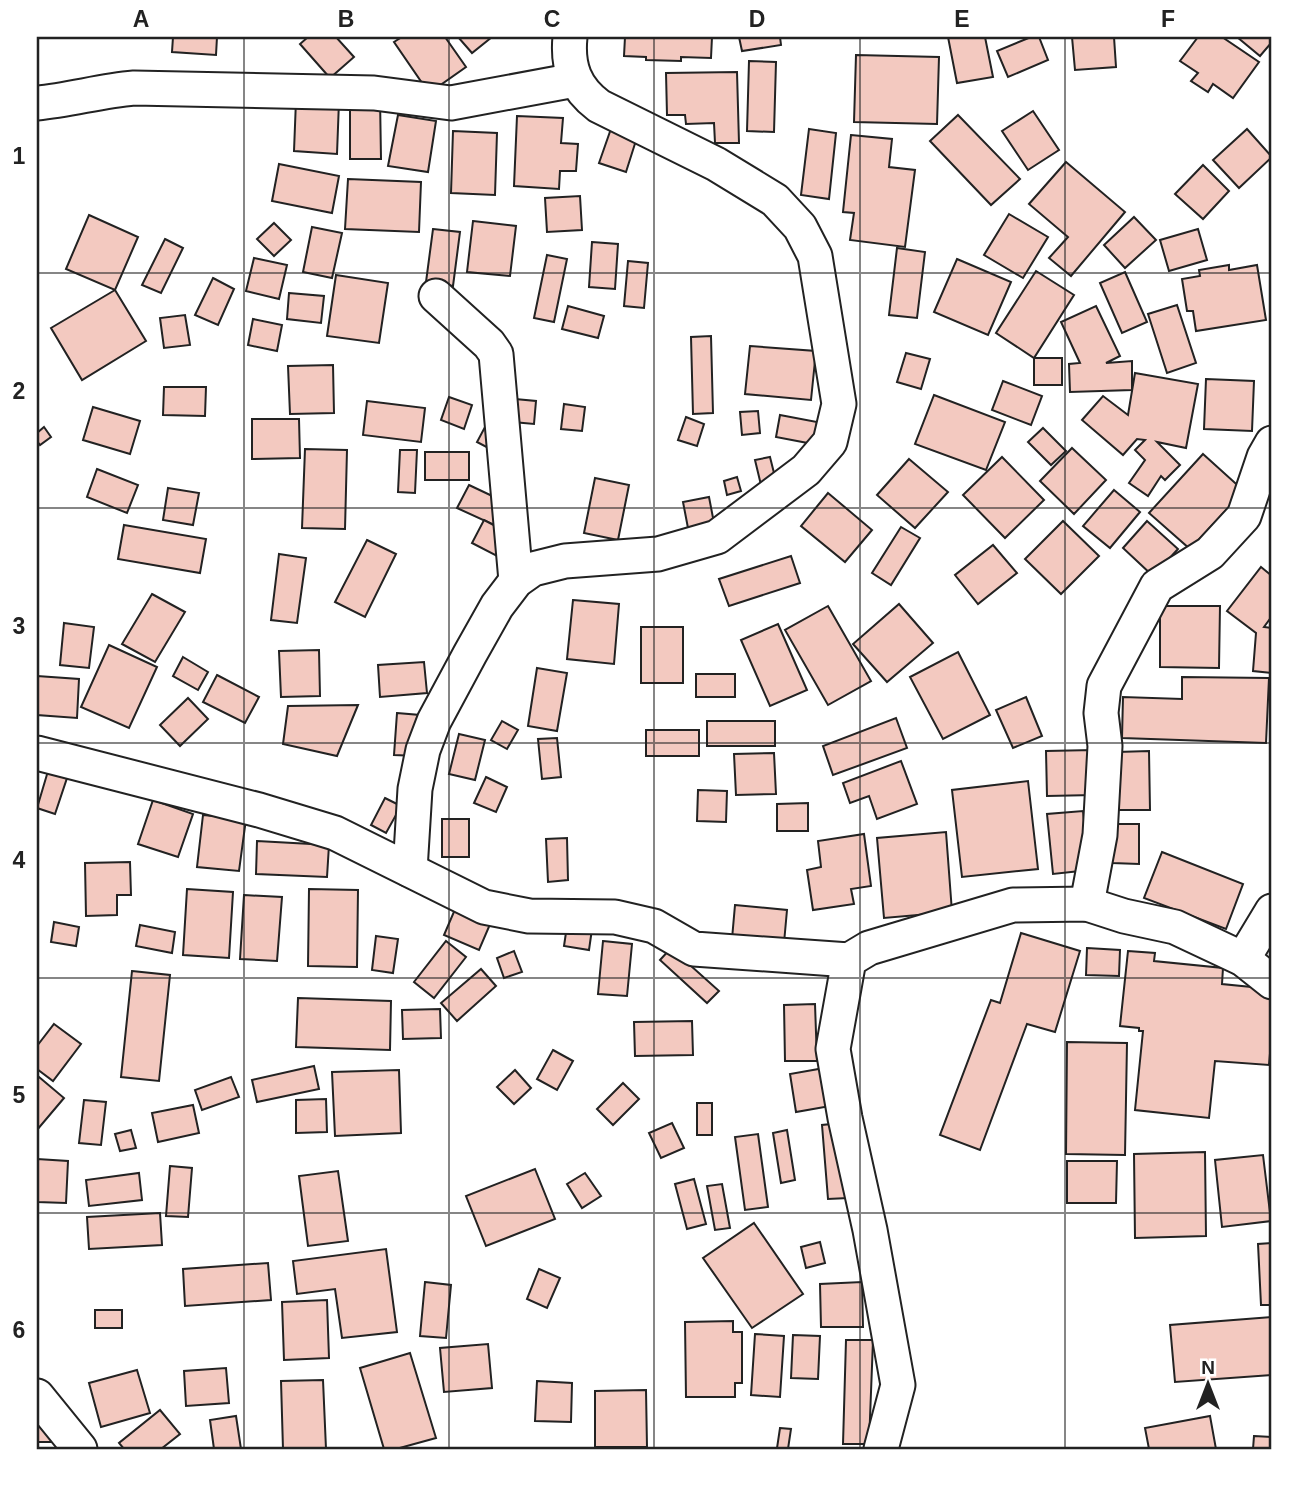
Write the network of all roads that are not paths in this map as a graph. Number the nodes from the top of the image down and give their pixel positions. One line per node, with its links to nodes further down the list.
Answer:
1 (570, 37): 2 (street)
2 (575, 80): 3 (street); 6 (street)
3 (37, 103)
4 (436, 296): 6 (street)
5 (1272, 443): 9 (street)
6 (516, 581): 8 (street)
7 (37, 753): 8 (street)
8 (410, 870): 12 (street)
9 (1087, 904): 11 (street); 12 (street)
10 (1272, 911): 11 (street)
11 (1242, 959): 13 (street)
12 (849, 960): 16 (street)
13 (1272, 982)
14 (37, 1396): 15 (street)
15 (80, 1449)
16 (881, 1449)

